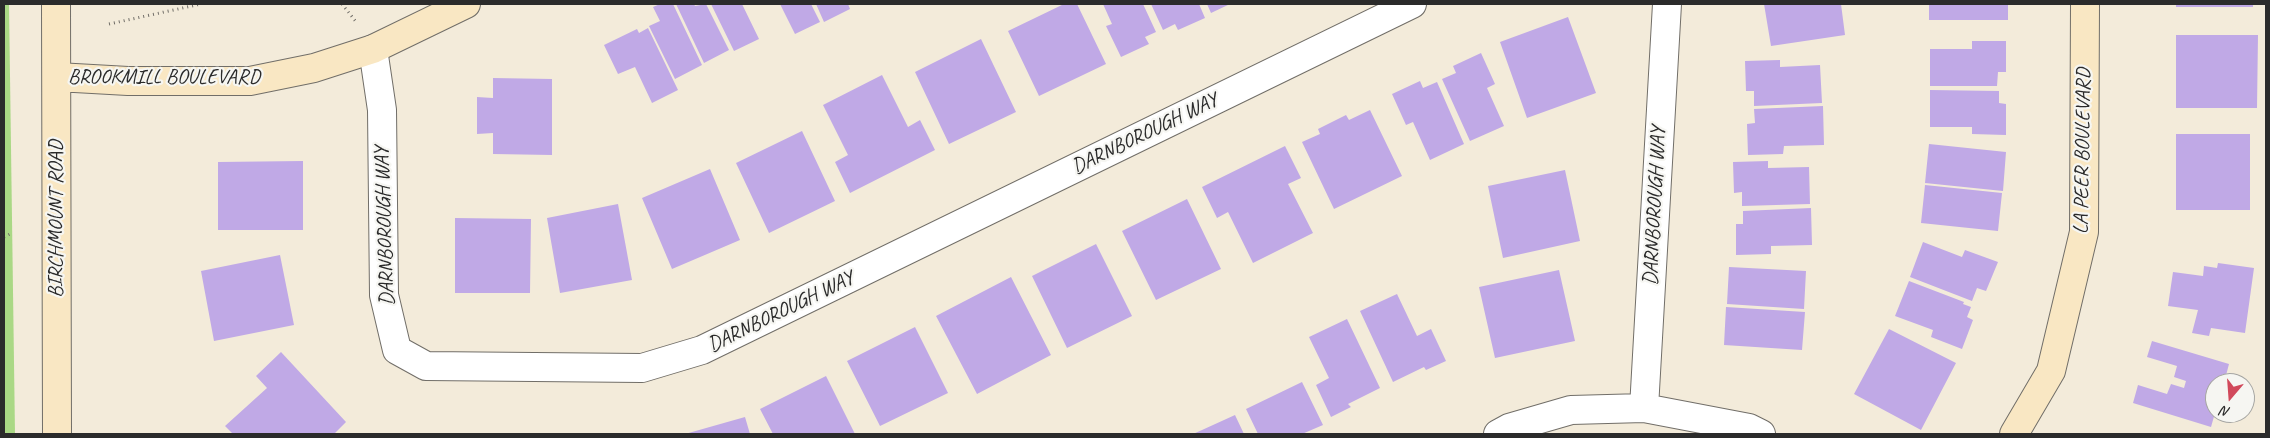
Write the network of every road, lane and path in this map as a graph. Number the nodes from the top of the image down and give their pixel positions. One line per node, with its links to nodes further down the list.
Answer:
1 (56, 4): 9 (street, BIRCHMOUNT ROAD)
2 (201, 4): 7 (path)
3 (466, 4): 8 (street, BROOKMILL BOULEVARD)
4 (1412, 4): 8 (street, DARNBOROUGH WAY)
5 (1667, 4): 12 (street, DARNBOROUGH WAY)
6 (2085, 4): 16 (street, LA PEER BOULEVARD)
7 (109, 24)
8 (373, 49): 9 (street, BROOKMILL BOULEVARD)
9 (58, 77): 13 (street, BIRCHMOUNT ROAD)
10 (12, 233): 11 (path)
11 (4, 237)
12 (1644, 408): 14 (street); 15 (street)
13 (57, 434)
14 (1498, 434)
15 (1761, 434)
16 (2014, 434)

